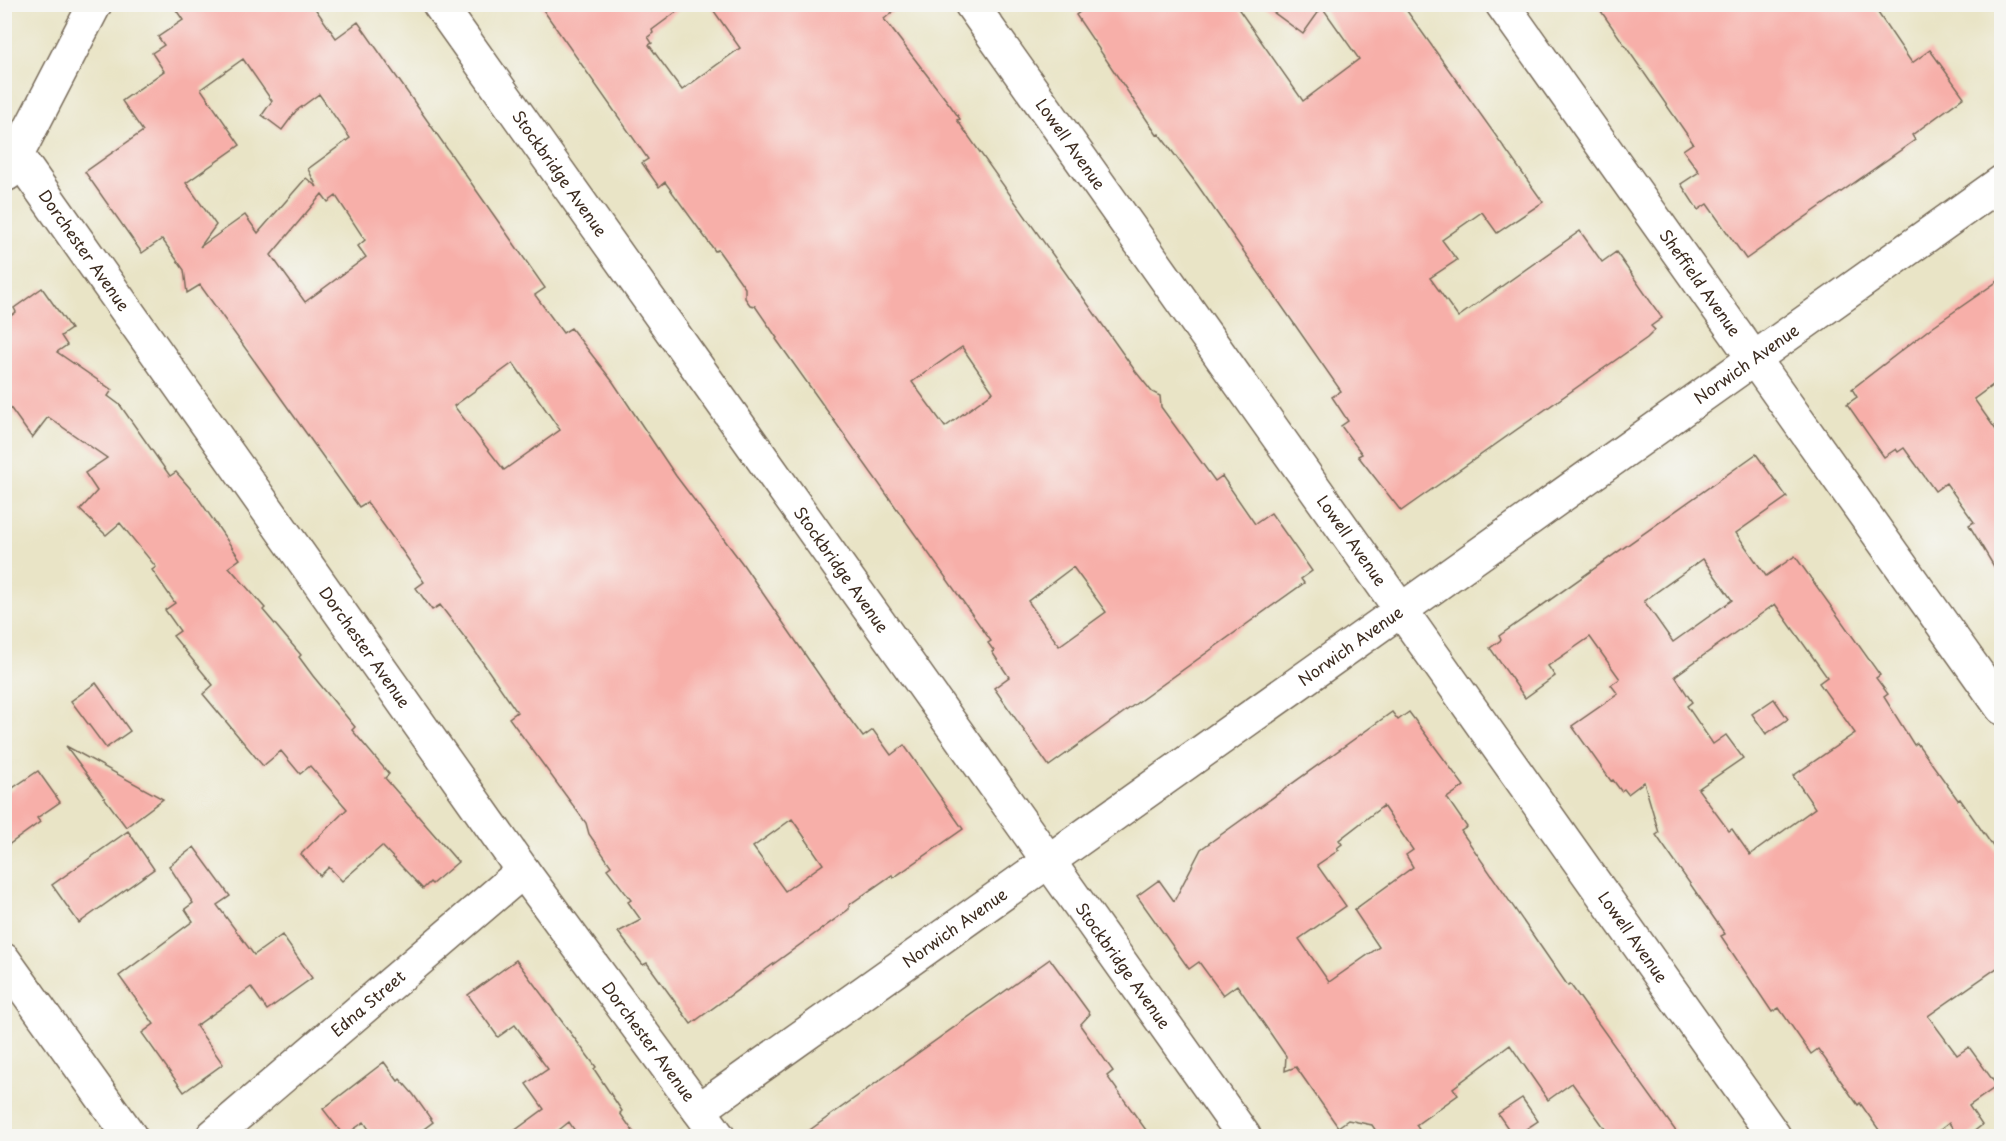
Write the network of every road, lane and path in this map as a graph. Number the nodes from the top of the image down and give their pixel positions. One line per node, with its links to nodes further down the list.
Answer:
1 (94, 4): 5 (street)
2 (439, 4): 10 (street, Stockbridge Avenue)
3 (971, 4): 8 (street, Lowell Avenue)
4 (1502, 4): 7 (street, Sheffield Avenue)
5 (10, 166): 11 (street, Dorchester Avenue)
6 (2001, 182): 7 (street, Norwich Avenue)
7 (1755, 358): 8 (street, Norwich Avenue); 9 (street, Sheffield Avenue)
8 (1399, 610): 10 (street, Norwich Avenue); 18 (street, Lowell Avenue)
9 (2001, 708)
10 (1049, 862): 13 (street, Norwich Avenue); 17 (street, Stockbridge Avenue)
11 (523, 871): 13 (street, Dorchester Avenue); 15 (street, Edna Street)
12 (4, 960): 14 (street)
13 (699, 1110): 16 (street, Dorchester Avenue)
14 (130, 1137)
15 (213, 1137)
16 (718, 1137)
17 (1244, 1137)
18 (1773, 1137)

